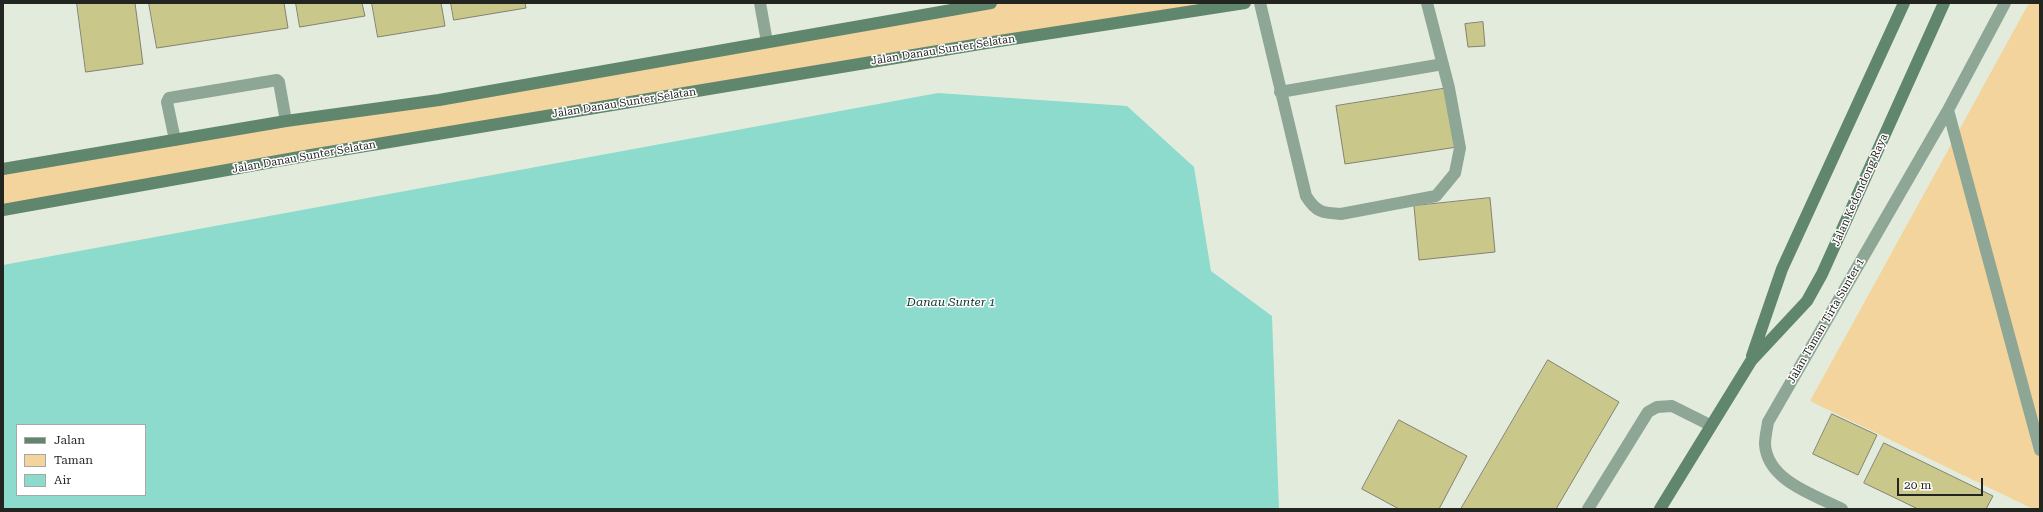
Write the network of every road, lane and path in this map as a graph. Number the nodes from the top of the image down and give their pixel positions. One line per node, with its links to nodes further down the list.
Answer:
1 (760, 3): 9 (street)
2 (991, 3): 9 (street)
3 (1245, 3): 16 (street, Jalan Danau Sunter Selatan)
4 (1260, 3): 11 (street)
5 (1427, 3): 10 (street)
6 (1904, 3): 17 (street, Jalan Kedondong Raya)
7 (1944, 3): 17 (street, Jalan Kedondong Raya)
8 (2005, 3): 12 (street, Jalan Taman Tirta Sunter 1)
9 (767, 42): 13 (street)
10 (1443, 64): 11 (street); 11 (street)
11 (1280, 92)
12 (1948, 110): 19 (street); 22 (street, Jalan Taman Tirta Sunter 1)
13 (286, 121): 14 (street); 14 (street)
14 (175, 140): 15 (street)
15 (3, 169)
16 (3, 210)
17 (1751, 361): 18 (street, Jalan Kedondong Raya)
18 (1710, 425): 20 (street); 21 (street, Jalan Kedondong Raya)
19 (2040, 450)
20 (1588, 509)
21 (1660, 509)
22 (1842, 509)

